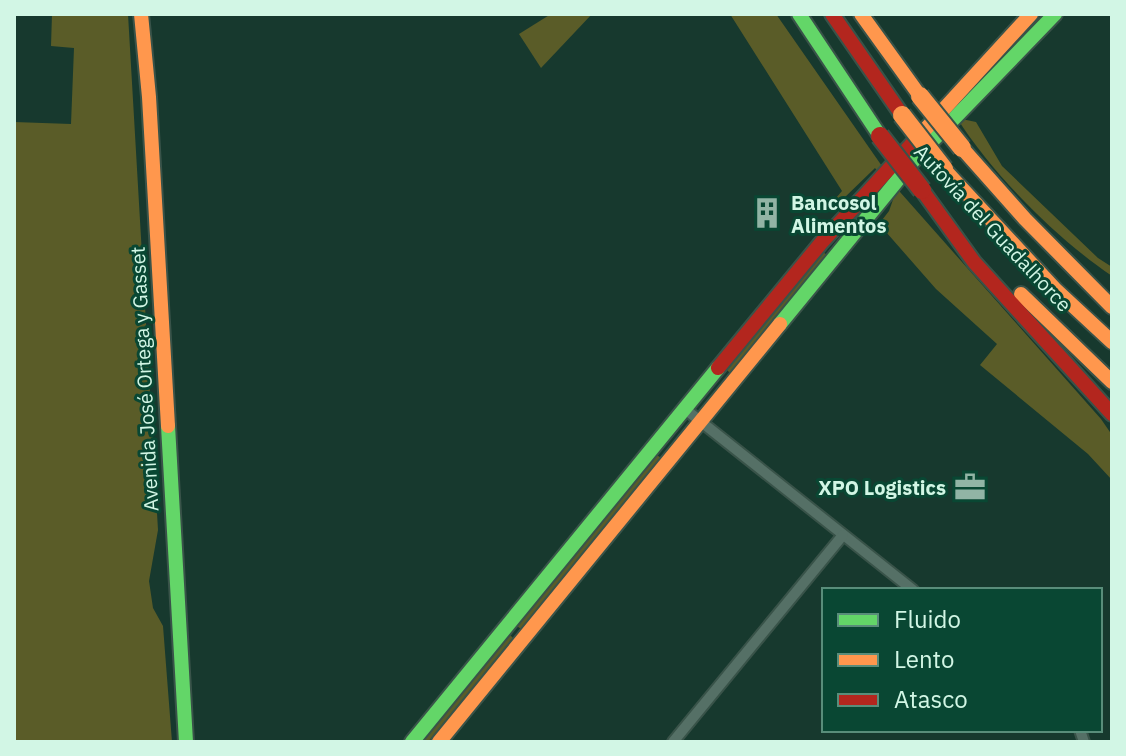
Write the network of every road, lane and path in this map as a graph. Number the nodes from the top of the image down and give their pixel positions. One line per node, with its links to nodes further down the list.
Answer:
1 (141, 14): 19 (main road, Avenida José Ortega y Gasset)
2 (799, 14): 8 (main road, Autovía del Guadalhorce, bridge)
3 (832, 14): 12 (main road, Autovía del Guadalhorce, bridge)
4 (861, 14): 9 (main road, bridge)
5 (1031, 14): 7 (main road)
6 (1055, 14): 7 (main road)
7 (917, 147): 14 (main road); 16 (main road)
8 (922, 190): 13 (main road, Autovía del Guadalhorce); 15 (main road)
9 (1025, 219): 10 (main road); 11 (main road)
10 (1112, 292)
11 (1112, 307)
12 (1112, 342)
13 (1112, 382)
14 (685, 409): 16 (street); 20 (main road)
15 (1112, 414)
16 (701, 421): 17 (street); 21 (main road)
17 (843, 535): 18 (street); 22 (street)
18 (910, 588)
19 (186, 742)
20 (412, 742)
21 (439, 742)
22 (673, 742)

